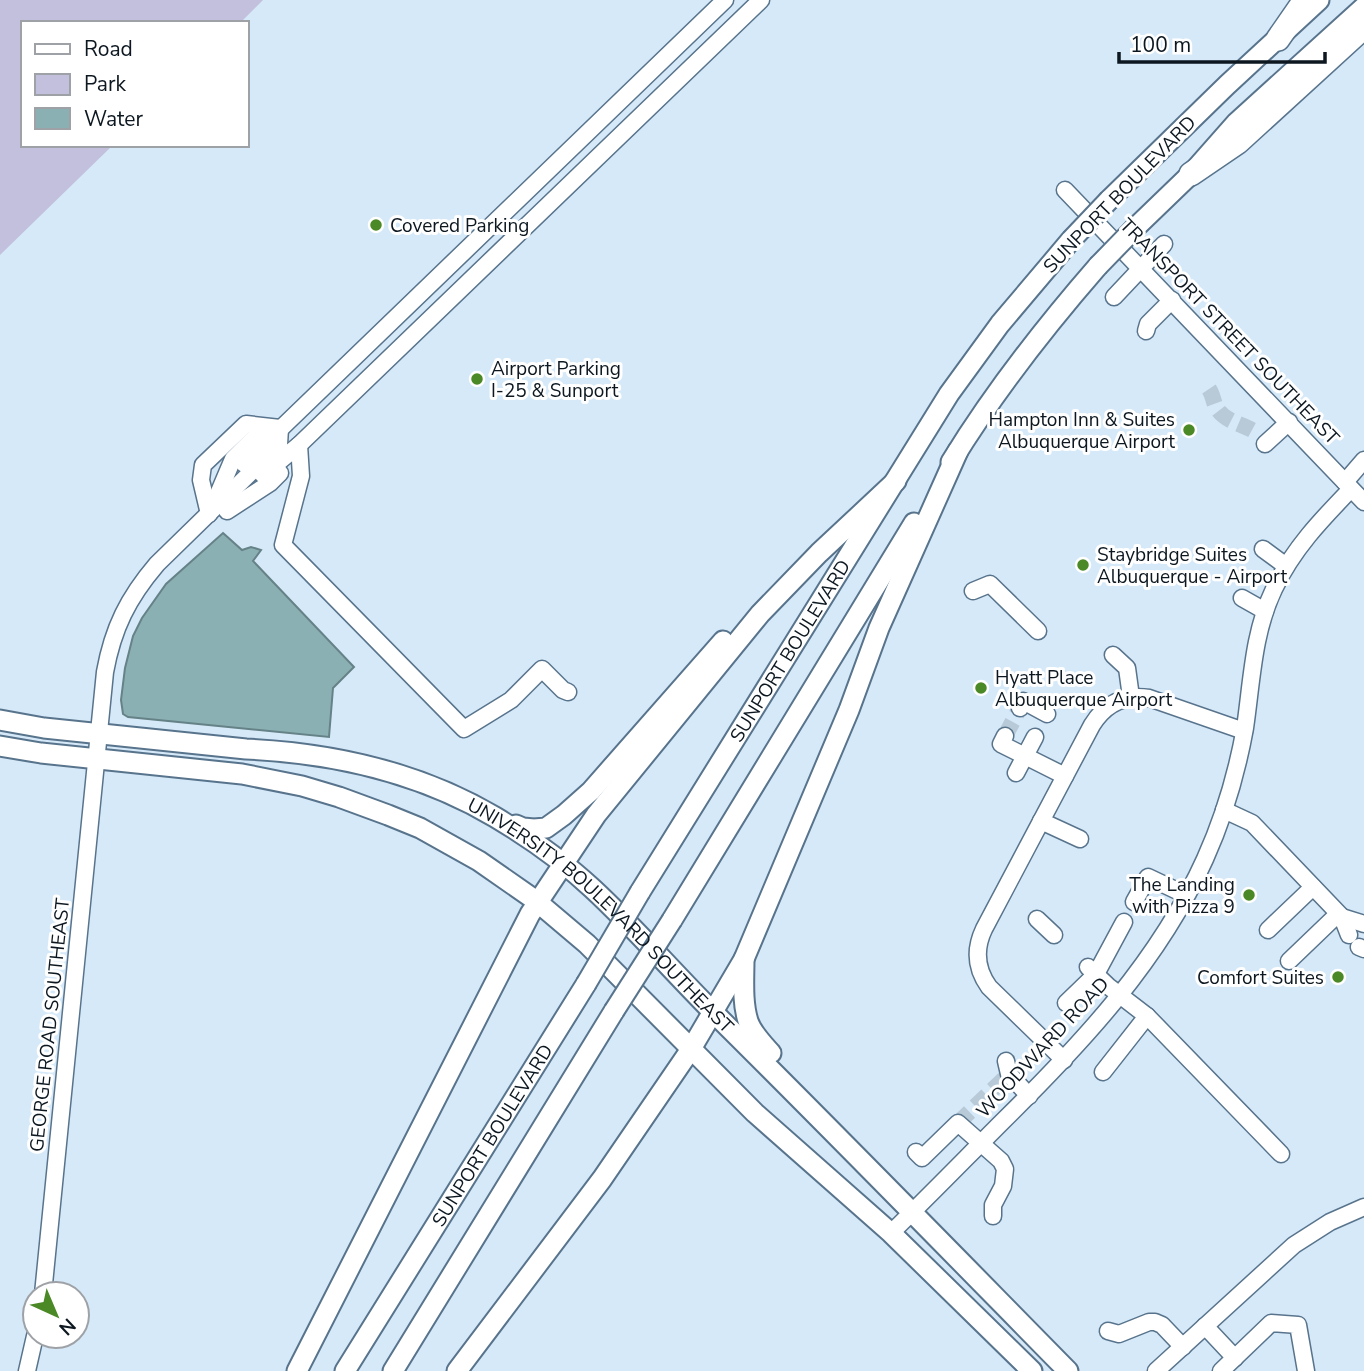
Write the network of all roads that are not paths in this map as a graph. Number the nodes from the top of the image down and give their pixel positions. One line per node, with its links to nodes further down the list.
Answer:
1 (725, 0): 8 (street)
2 (734, 0): 7 (street)
3 (761, 0): 7 (street)
4 (1305, 0): 11 (highway)
5 (1319, 0): 11 (main road, SUNPORT BOULEVARD)
6 (1364, 7): 22 (main road, SUNPORT BOULEVARD)
7 (747, 14): 10 (street)
8 (703, 21): 10 (street); 12 (street)
9 (1364, 27): 22 (highway)
10 (721, 39): 13 (street)
11 (1278, 39): 47 (main road, SUNPORT BOULEVARD, bridge)
12 (673, 49): 13 (street); 14 (street)
13 (692, 67): 15 (street)
14 (647, 75): 15 (street); 16 (street)
15 (665, 93): 17 (street)
16 (622, 99): 17 (street); 18 (street)
17 (639, 118): 19 (street)
18 (594, 126): 19 (street); 20 (street)
19 (612, 144): 21 (street)
20 (567, 152): 21 (street); 23 (street)
21 (585, 170): 25 (street)
22 (1191, 174): 45 (main road, SUNPORT BOULEVARD, bridge)
23 (539, 179): 25 (street); 26 (street)
24 (1065, 190): 32 (street, TRANSPORT STREET SOUTHEAST)
25 (556, 197): 27 (street)
26 (513, 204): 27 (street); 28 (street)
27 (530, 222): 30 (street)
28 (485, 230): 30 (street); 31 (street)
29 (1164, 244): 32 (street)
30 (502, 249): 33 (street)
31 (458, 256): 33 (street); 34 (street)
32 (1141, 268): 35 (street); 36 (street, TRANSPORT STREET SOUTHEAST)
33 (476, 274): 37 (street)
34 (430, 283): 37 (street); 38 (street)
35 (1114, 297)
36 (1172, 300): 40 (street); 41 (street, TRANSPORT STREET SOUTHEAST)
37 (448, 301): 39 (street)
38 (403, 310): 39 (street); 42 (street)
39 (421, 327): 44 (street)
40 (1146, 331)
41 (1289, 422): 43 (street); 48 (street, TRANSPORT STREET SOUTHEAST)
42 (280, 428): 50 (street, GEORGE ROAD SOUTHEAST); 50 (street); 50 (street)
43 (1265, 444)
44 (299, 445): 50 (street); 59 (street)
45 (958, 451): 89 (main road); 118 (main road, SUNPORT BOULEVARD, bridge)
46 (1364, 460): 48 (street, WOODWARD ROAD)
47 (895, 481): 56 (main road); 117 (main road, SUNPORT BOULEVARD, bridge)
48 (1348, 485): 49 (street, TRANSPORT STREET SOUTHEAST); 52 (street, WOODWARD ROAD)
49 (1364, 502)
50 (209, 514): 65 (street, GEORGE ROAD SOUTHEAST)
51 (1263, 549): 52 (street)
52 (1286, 566): 55 (street, WOODWARD ROAD)
53 (973, 591): 57 (street)
54 (1242, 598): 55 (street)
55 (1265, 611): 64 (street, WOODWARD ROAD)
56 (760, 614): 74 (main road); 77 (main road)
57 (1038, 631)
58 (1113, 655): 60 (street)
59 (568, 692)
60 (1131, 697): 64 (street); 72 (street)
61 (1020, 708): 62 (street)
62 (1047, 714)
63 (0, 720): 65 (main road, UNIVERSITY BOULEVARD SOUTHEAST)
64 (1244, 730): 73 (street, WOODWARD ROAD)
65 (99, 734): 70 (street, GEORGE ROAD SOUTHEAST); 74 (main road, UNIVERSITY BOULEVARD SOUTHEAST)
66 (1005, 736): 69 (street)
67 (1035, 737): 69 (street)
68 (0, 746): 70 (main road, UNIVERSITY BOULEVARD SOUTHEAST)
69 (1025, 756): 71 (street); 72 (street)
70 (96, 759): 80 (main road, UNIVERSITY BOULEVARD SOUTHEAST); 109 (street, GEORGE ROAD SOUTHEAST)
71 (1016, 773)
72 (1065, 776): 75 (street)
73 (1224, 810): 78 (street); 79 (street, WOODWARD ROAD)
74 (493, 816): 77 (main road, UNIVERSITY BOULEVARD SOUTHEAST)
75 (1041, 821): 76 (street); 98 (street)
76 (1080, 839)
77 (564, 864): 80 (main road); 94 (main road, UNIVERSITY BOULEVARD SOUTHEAST)
78 (1313, 887): 82 (street); 86 (street)
79 (1186, 895): 81 (street); 92 (street, WOODWARD ROAD)
80 (538, 902): 96 (main road, UNIVERSITY BOULEVARD SOUTHEAST); 116 (main road)
81 (1134, 902)
82 (1340, 916): 85 (street); 88 (street); 90 (street)
83 (1037, 919): 87 (street)
84 (1124, 922): 91 (street)
85 (1364, 924)
86 (1268, 930)
87 (1054, 935)
88 (1357, 944)
89 (744, 959): 94 (main road); 104 (main road)
90 (1289, 961)
91 (1092, 970): 92 (street); 93 (street)
92 (1121, 995): 95 (street); 98 (street, WOODWARD ROAD)
93 (1066, 1003)
94 (713, 1012): 96 (main road); 104 (main road, UNIVERSITY BOULEVARD SOUTHEAST)
95 (1147, 1016): 99 (street); 103 (street)
96 (691, 1049): 108 (main road, UNIVERSITY BOULEVARD SOUTHEAST); 119 (main road)
97 (1006, 1060): 100 (street)
98 (1064, 1060): 100 (street, WOODWARD ROAD)
99 (1103, 1072)
100 (1029, 1096): 101 (street, WOODWARD ROAD)
101 (980, 1144): 102 (street); 106 (street, WOODWARD ROAD); 107 (street)
102 (916, 1152)
103 (1281, 1154)
104 (884, 1184): 106 (main road, UNIVERSITY BOULEVARD SOUTHEAST)
105 (1364, 1207): 110 (street)
106 (912, 1212): 108 (street, WOODWARD ROAD); 121 (main road, UNIVERSITY BOULEVARD SOUTHEAST)
107 (993, 1216)
108 (891, 1233): 120 (main road, UNIVERSITY BOULEVARD SOUTHEAST)
109 (44, 1280)
110 (1205, 1326): 112 (street); 114 (street)
111 (1108, 1331): 112 (street)
112 (1183, 1347): 122 (street)
113 (32, 1350): 115 (street)
114 (1235, 1358): 123 (street); 124 (street)
115 (27, 1371)
116 (297, 1371)
117 (345, 1371)
118 (393, 1371)
119 (457, 1371)
120 (1032, 1371)
121 (1068, 1371)
122 (1156, 1371)
123 (1221, 1371)
124 (1306, 1371)

